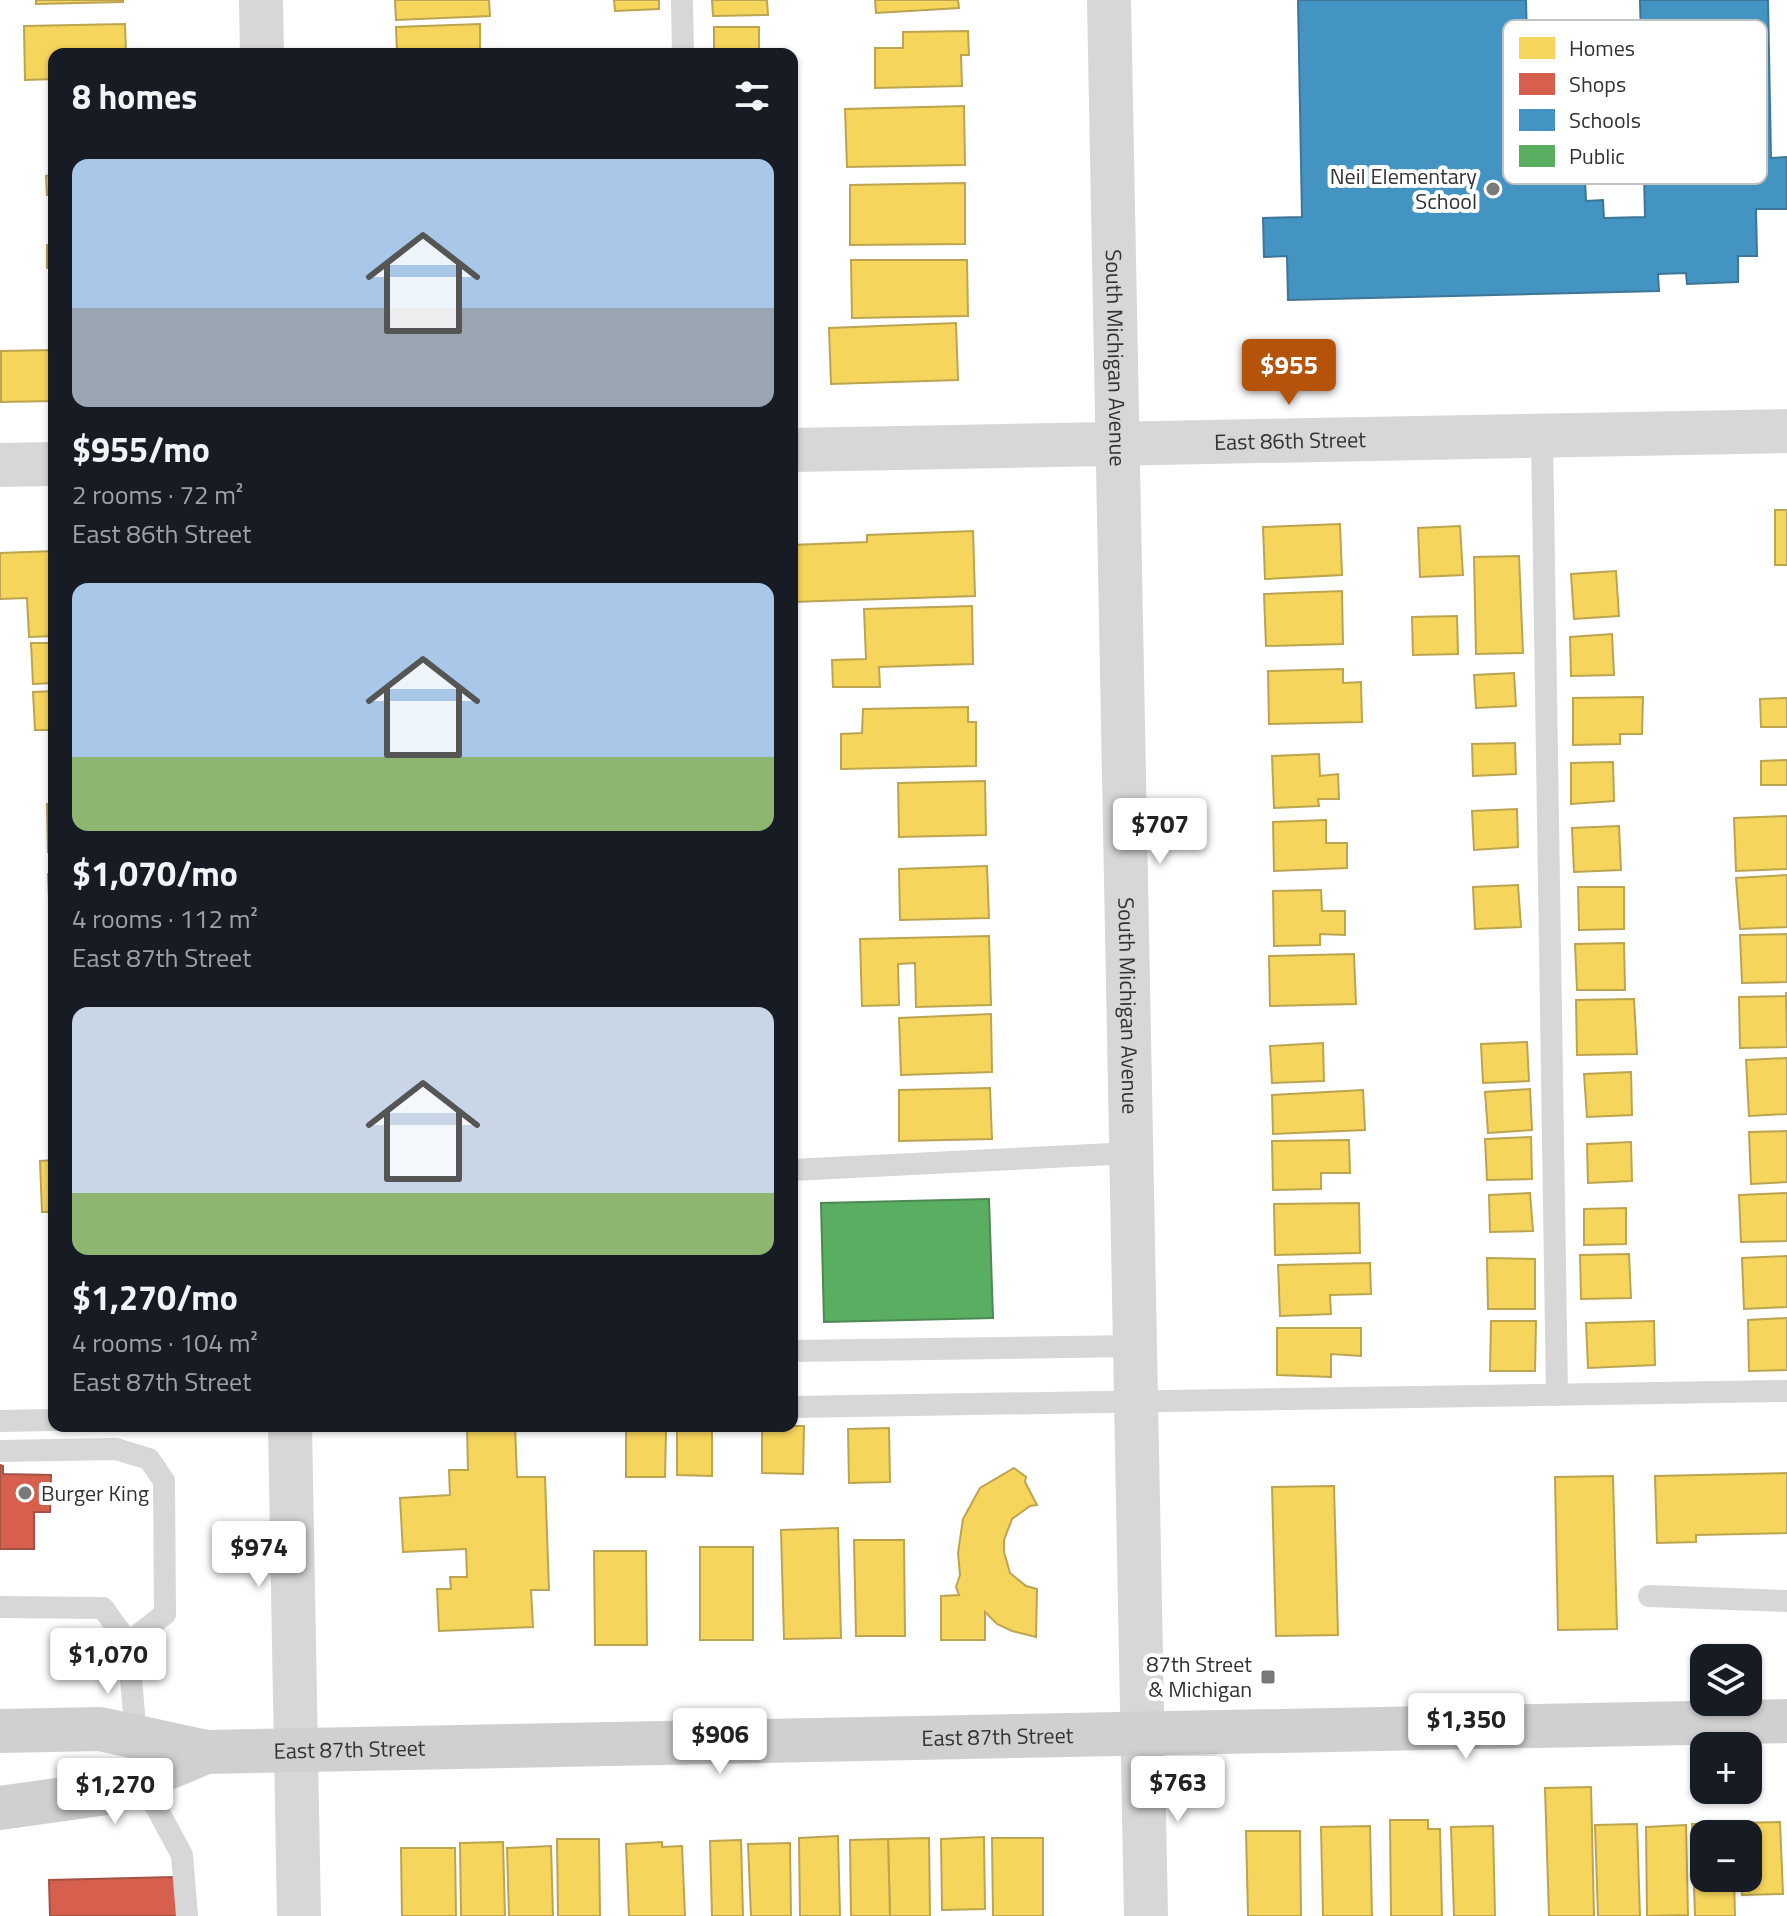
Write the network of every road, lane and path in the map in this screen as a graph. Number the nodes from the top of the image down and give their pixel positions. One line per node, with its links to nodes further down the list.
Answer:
1 (261, 0): 4 (street)
2 (682, 0): 5 (lane)
3 (1109, 0): 8 (street, South Michigan Avenue)
4 (262, 48)
5 (683, 48)
6 (1787, 431): 7 (street, East 86th Street)
7 (1542, 436): 8 (street, East 86th Street); 17 (lane)
8 (1117, 444): 9 (street, East 86th Street); 12 (street, South Michigan Avenue)
9 (798, 450)
10 (48, 464): 11 (street)
11 (0, 465)
12 (1132, 1153): 13 (lane); 14 (street, South Michigan Avenue)
13 (798, 1170)
14 (1135, 1346): 15 (lane); 18 (street, South Michigan Avenue)
15 (798, 1351)
16 (1787, 1391): 17 (lane)
17 (1557, 1395): 18 (lane)
18 (1136, 1402): 19 (lane); 30 (street, South Michigan Avenue)
19 (798, 1407)
20 (48, 1420): 21 (lane)
21 (0, 1421)
22 (290, 1432): 31 (street)
23 (0, 1451): 27 (lane)
24 (1649, 1596): 25 (lane)
25 (1787, 1601)
26 (0, 1607): 27 (lane)
27 (128, 1643): 32 (lane)
28 (1787, 1721): 30 (main road, East 87th Street)
29 (0, 1731): 32 (main road, East 87th Street)
30 (1143, 1734): 31 (main road, East 87th Street); 36 (street, South Michigan Avenue)
31 (296, 1751): 32 (main road, East 87th Street); 35 (street)
32 (138, 1758): 33 (main road); 34 (lane)
33 (0, 1808)
34 (187, 1916)
35 (299, 1916)
36 (1146, 1916)

